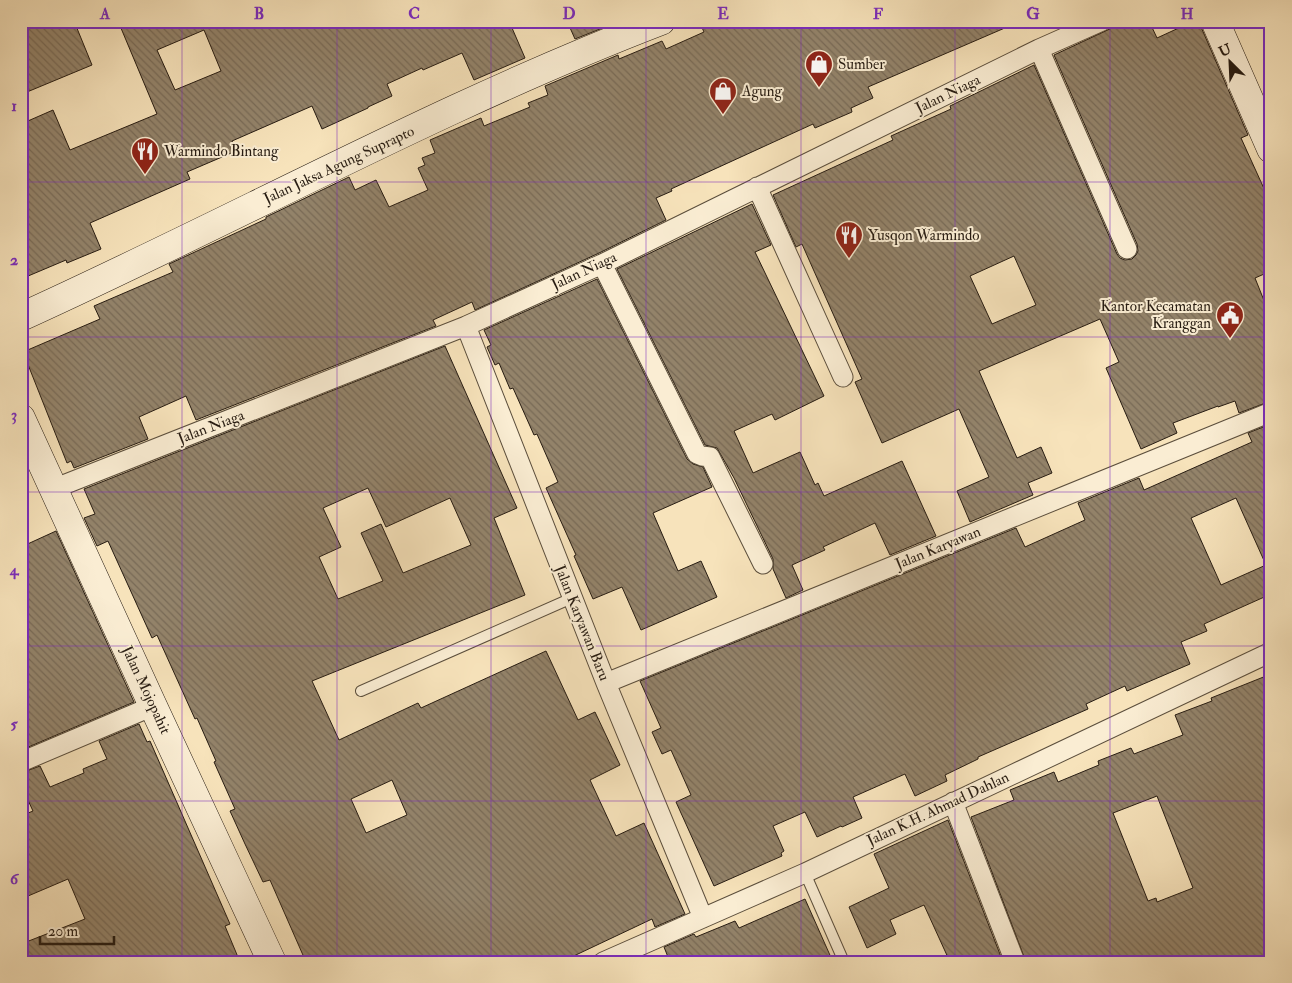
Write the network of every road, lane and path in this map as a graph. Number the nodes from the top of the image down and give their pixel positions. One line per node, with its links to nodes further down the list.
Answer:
1 (661, 21): 9 (street, Jalan Jaksa Agung Suprapto)
2 (1102, 21): 4 (street, Jalan Niaga)
3 (1216, 21): 5 (street)
4 (1039, 49): 6 (street, Jalan Niaga); 7 (street)
5 (1271, 149)
6 (757, 187): 8 (street, Jalan Niaga); 11 (street)
7 (1127, 249)
8 (602, 264): 10 (street, Jalan Niaga); 15 (street)
9 (21, 317)
10 (466, 326): 14 (street, Jalan Niaga); 16 (street, Jalan Karyawan Baru)
11 (843, 377)
12 (1271, 412): 18 (street, Jalan Karyawan)
13 (22, 419): 14 (street, Jalan Mojopahit)
14 (53, 489): 20 (street, Jalan Mojopahit)
15 (763, 564)
16 (572, 598): 18 (street, Jalan Karyawan Baru); 19 (lane)
17 (1271, 652): 22 (street, Jalan K.H. Ahmad Dahlan)
18 (606, 683): 24 (street, Jalan Karyawan Baru)
19 (361, 691)
20 (152, 706): 21 (street); 25 (street, Jalan Mojopahit)
21 (21, 762)
22 (953, 802): 23 (street, Jalan K.H. Ahmad Dahlan); 28 (street)
23 (805, 872): 24 (street, Jalan K.H. Ahmad Dahlan); 27 (lane)
24 (703, 918): 26 (street, Jalan K.H. Ahmad Dahlan)
25 (272, 962)
26 (603, 962)
27 (844, 962)
28 (1015, 962)

